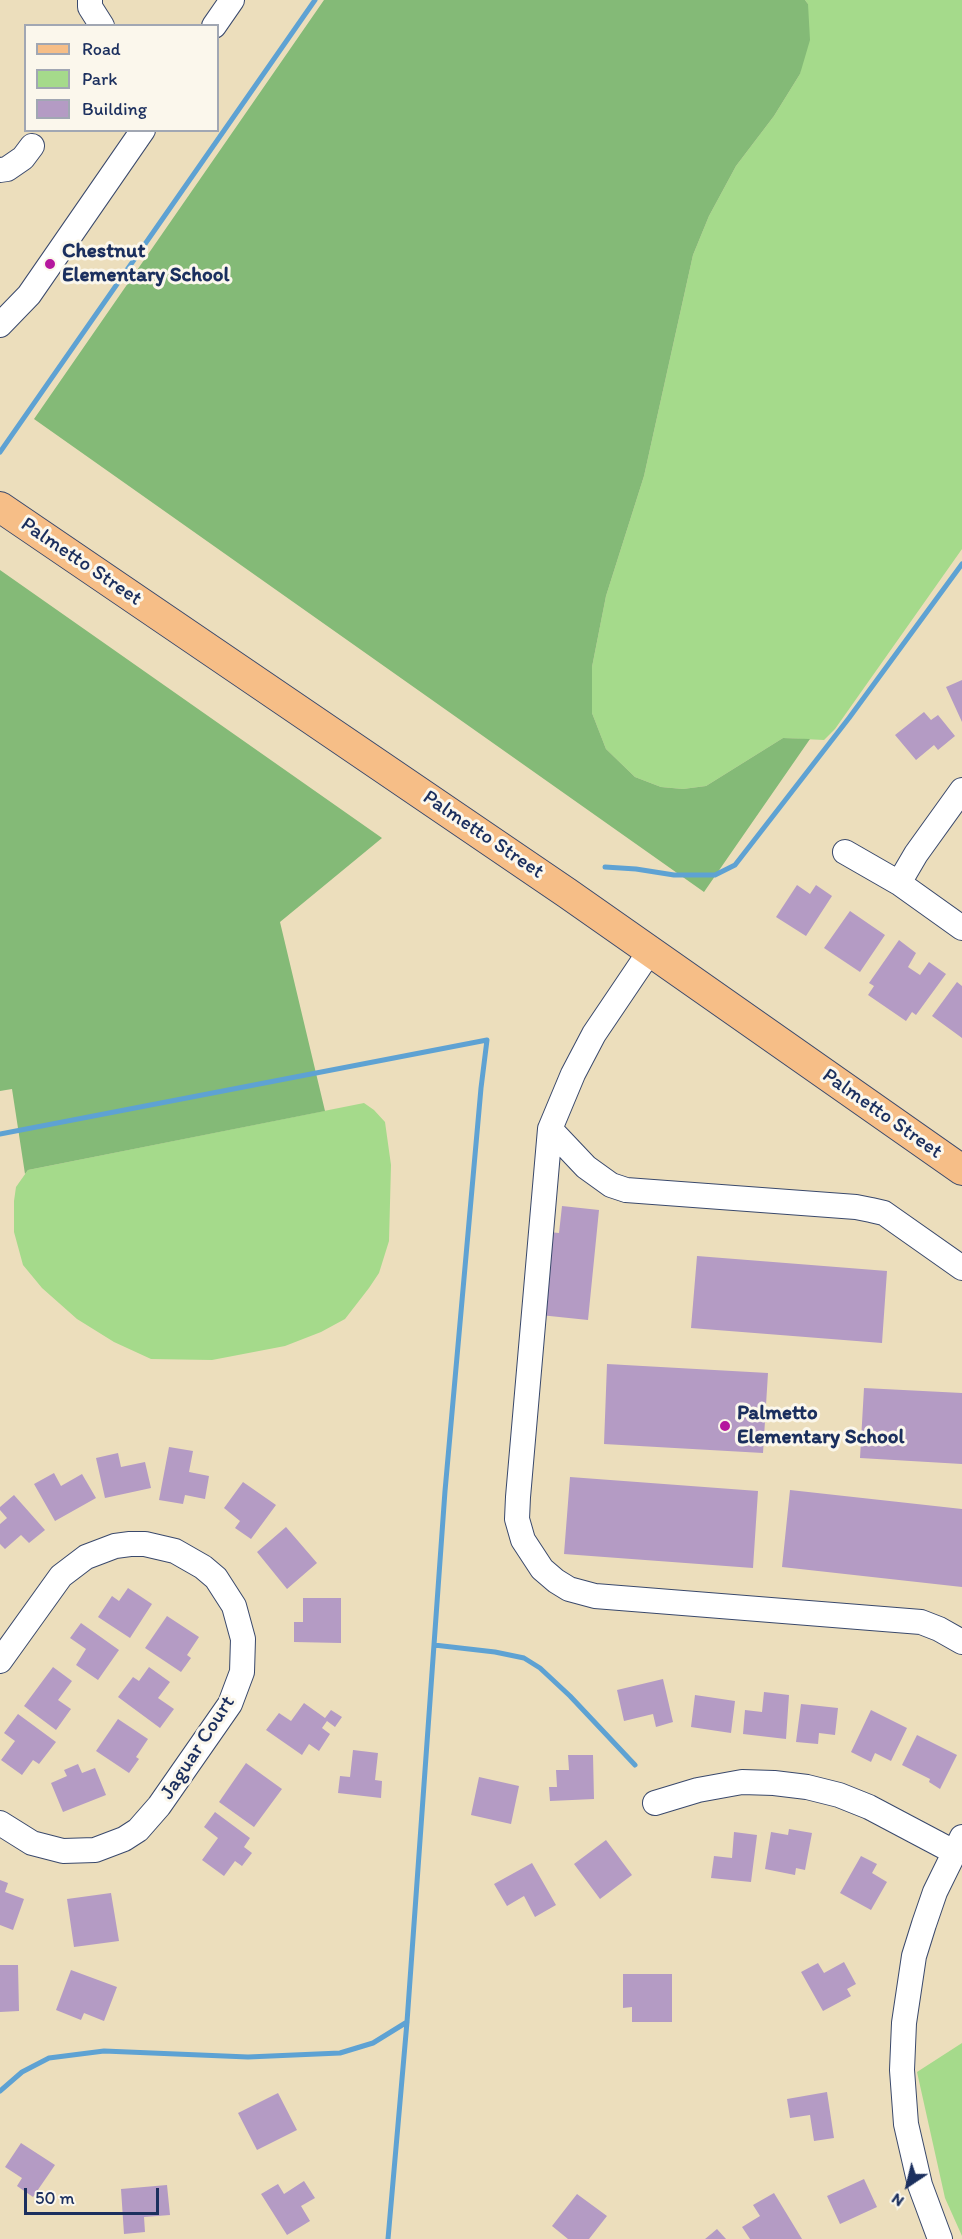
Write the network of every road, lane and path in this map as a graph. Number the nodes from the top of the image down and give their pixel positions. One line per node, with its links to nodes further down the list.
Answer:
1 (90, 0): 3 (street)
2 (232, 0): 4 (street)
3 (101, 24)
4 (215, 24)
5 (142, 132): 8 (street)
6 (32, 146): 7 (street)
7 (0, 170)
8 (0, 325)
9 (0, 507): 14 (main road, Palmetto Street)
10 (962, 790): 12 (street)
11 (845, 852): 12 (street)
12 (898, 883): 13 (street)
13 (962, 928)
14 (650, 951): 15 (street); 16 (main road, Palmetto Street)
15 (550, 1129): 17 (street); 18 (street)
16 (962, 1170)
17 (962, 1268)
18 (962, 1642)
19 (0, 1661): 21 (street, Jaguar Court)
20 (655, 1803): 22 (street)
21 (0, 1823)
22 (958, 1844): 23 (street)
23 (934, 2237)

